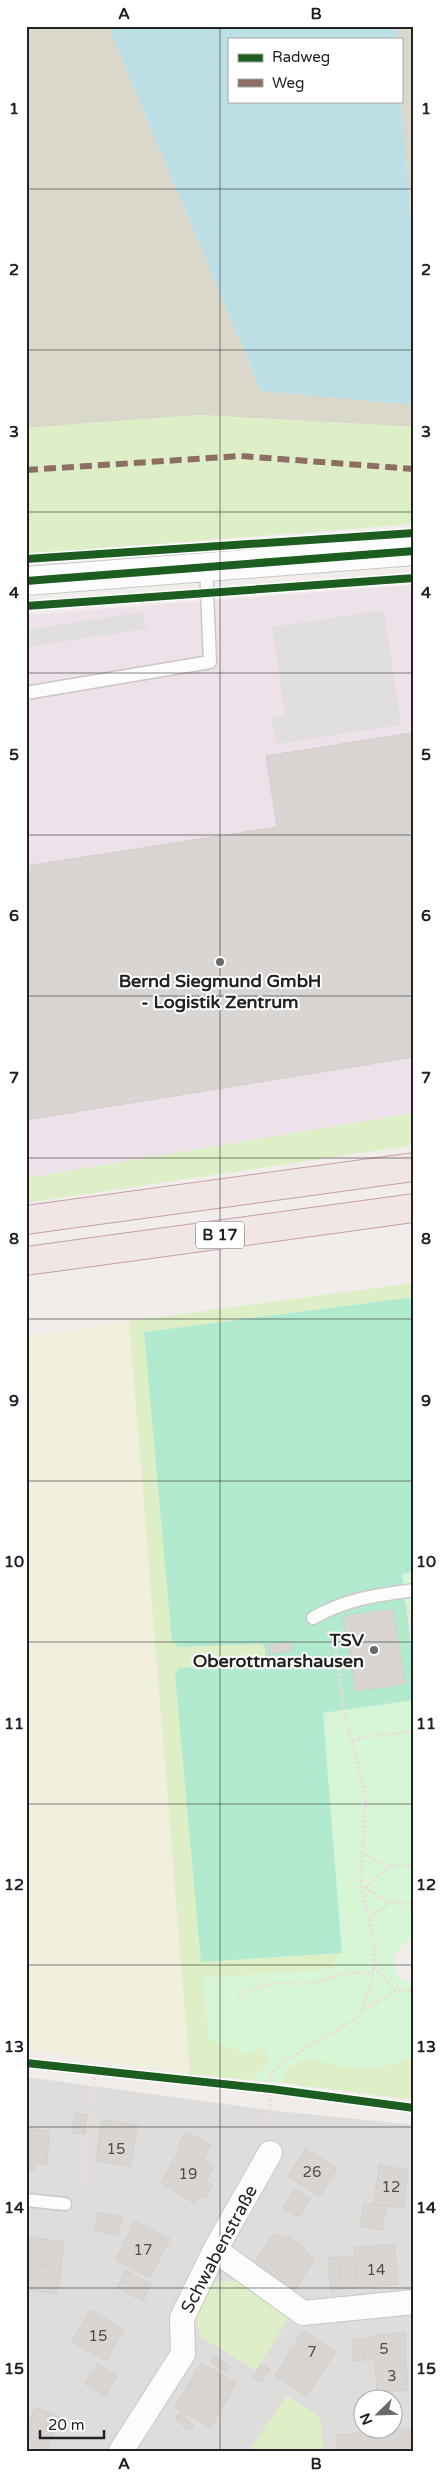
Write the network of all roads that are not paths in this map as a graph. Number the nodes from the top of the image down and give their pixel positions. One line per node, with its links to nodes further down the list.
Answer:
1 (414, 551): 2 (street)
2 (206, 568): 3 (street); 4 (lane)
3 (26, 581)
4 (26, 693)
5 (414, 1167): 7 (highway, B 17)
6 (414, 1208): 8 (highway, B 17)
7 (26, 1220)
8 (26, 1261)
9 (410, 1591): 10 (lane)
10 (313, 1618)
11 (270, 2152): 14 (street, Schwabenstraße)
12 (26, 2200): 13 (lane)
13 (65, 2204)
14 (215, 2250): 15 (street); 16 (street, Schwabenstraße)
15 (414, 2302)
16 (121, 2451)

